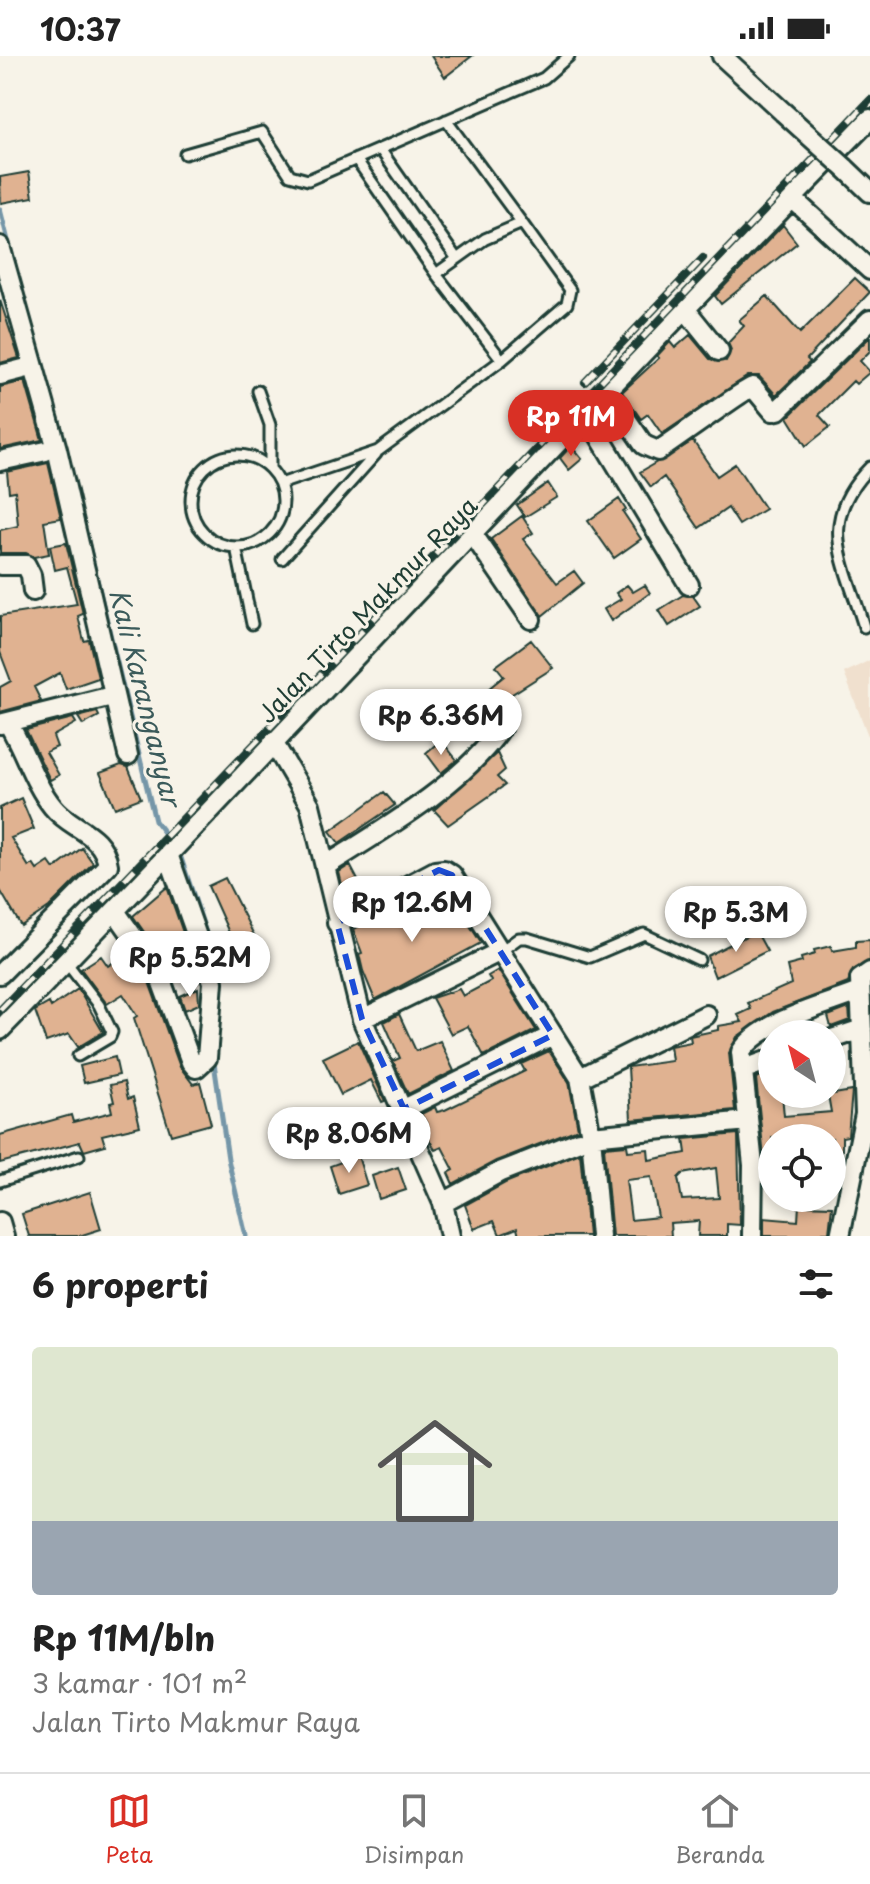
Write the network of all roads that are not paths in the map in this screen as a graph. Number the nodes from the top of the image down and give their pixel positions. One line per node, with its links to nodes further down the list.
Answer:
1 (569, 56): 3 (lane)
2 (722, 56): 8 (street, bridge)
3 (446, 120): 5 (lane); 10 (lane)
4 (869, 122): 9 (street, Jalan Tirto Makmur Raya)
5 (380, 149): 7 (lane); 12 (lane)
6 (185, 154): 7 (lane)
7 (356, 159): 14 (lane)
8 (870, 192)
9 (793, 199): 13 (street); 15 (street, Jalan Tirto Makmur Raya)
10 (522, 223): 12 (lane); 18 (lane)
11 (0, 246): 39 (street)
12 (457, 259): 14 (lane)
13 (870, 270)
14 (436, 274): 18 (lane)
15 (686, 310): 17 (street); 22 (street, Jalan Tirto Makmur Raya)
16 (870, 320): 22 (street)
17 (719, 351)
18 (502, 360): 25 (lane)
19 (27, 368): 20 (street)
20 (0, 375)
21 (258, 391): 28 (lane)
22 (607, 391): 23 (street, Jalan Tirto Makmur Raya)
23 (586, 414): 30 (street, Jalan Tirto Makmur Raya); 34 (street)
24 (46, 451): 26 (street)
25 (378, 451): 29 (lane); 32 (lane)
26 (0, 461)
27 (870, 467): 38 (lane)
28 (270, 468): 29 (lane); 31 (lane)
29 (280, 484): 31 (lane)
30 (472, 533): 36 (street); 42 (street, Jalan Tirto Makmur Raya)
31 (236, 547): 37 (lane)
32 (282, 559)
33 (0, 565): 35 (street)
34 (689, 585)
35 (33, 591)
36 (531, 619)
37 (252, 624)
38 (864, 627)
39 (112, 696): 40 (street); 43 (street)
40 (4, 723): 52 (street)
41 (501, 728): 45 (street)
42 (273, 742): 44 (street, Jalan Tirto Makmur Raya); 45 (street)
43 (128, 755)
44 (175, 851): 46 (street, Jalan Tirto Makmur Raya); 46 (street)
45 (327, 865): 47 (street)
46 (115, 911): 50 (street, Jalan Tirto Makmur Raya)
47 (337, 923): 48 (street); 55 (street)
48 (501, 951): 49 (lane); 55 (street); 59 (street)
49 (699, 960)
50 (66, 962): 57 (street, Jalan Tirto Makmur Raya); 60 (lane)
51 (870, 972): 53 (street)
52 (0, 974)
53 (859, 992): 56 (street); 63 (street)
54 (706, 1015): 62 (street)
55 (362, 1019): 64 (street)
56 (865, 1026): 58 (street); 66 (street)
57 (0, 1030)
58 (846, 1033)
59 (553, 1035): 62 (street); 64 (street)
60 (78, 1056)
61 (758, 1069): 63 (street)
62 (580, 1078): 67 (street)
63 (743, 1079): 65 (street)
64 (404, 1109): 72 (street)
65 (748, 1121): 67 (street); 77 (street)
66 (866, 1137): 70 (street)
67 (585, 1138): 72 (street); 76 (street)
68 (79, 1156): 69 (lane)
69 (0, 1181)
70 (851, 1196): 71 (street); 78 (street)
71 (870, 1196)
72 (443, 1203): 75 (street)
73 (0, 1222): 74 (street)
74 (4, 1236)
75 (450, 1236)
76 (600, 1236)
77 (752, 1236)
78 (840, 1236)

